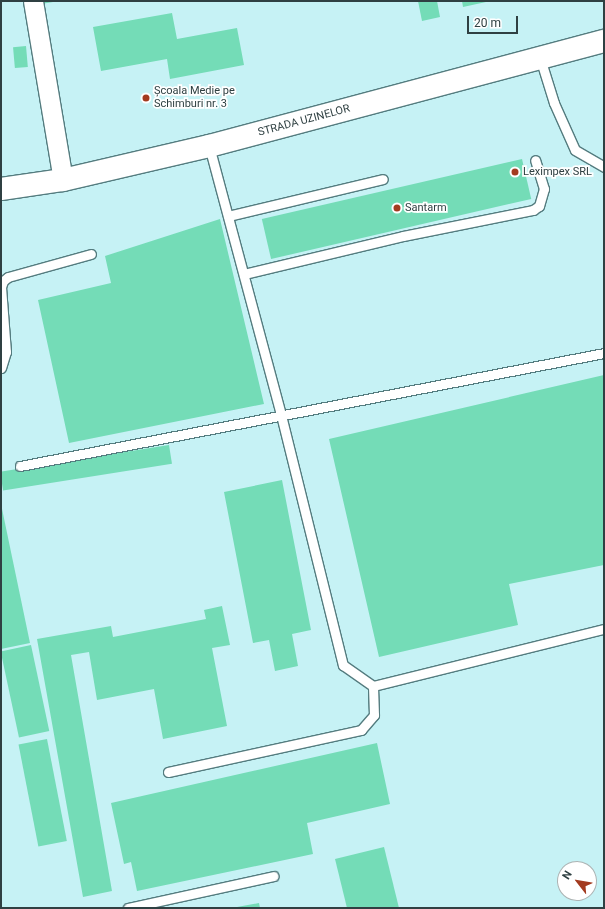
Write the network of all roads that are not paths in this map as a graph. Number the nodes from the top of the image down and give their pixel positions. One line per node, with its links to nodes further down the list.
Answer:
1 (33, 1): 8 (street)
2 (604, 41): 3 (main road, STRADA UZINELOR)
3 (540, 58): 4 (main road, STRADA UZINELOR); 6 (lane)
4 (209, 146): 8 (main road, STRADA UZINELOR); 10 (lane)
5 (535, 160): 12 (lane)
6 (604, 166)
7 (383, 179): 10 (lane)
8 (63, 180): 9 (main road, STRADA UZINELOR)
9 (1, 189)
10 (228, 216): 12 (lane)
11 (91, 254): 14 (lane)
12 (244, 274): 15 (lane)
13 (604, 353): 15 (lane)
14 (1, 368)
15 (281, 415): 16 (lane); 18 (lane)
16 (20, 466)
17 (604, 629): 18 (lane)
18 (374, 686): 19 (lane)
19 (168, 772)
20 (274, 876): 21 (lane)
21 (128, 908)

